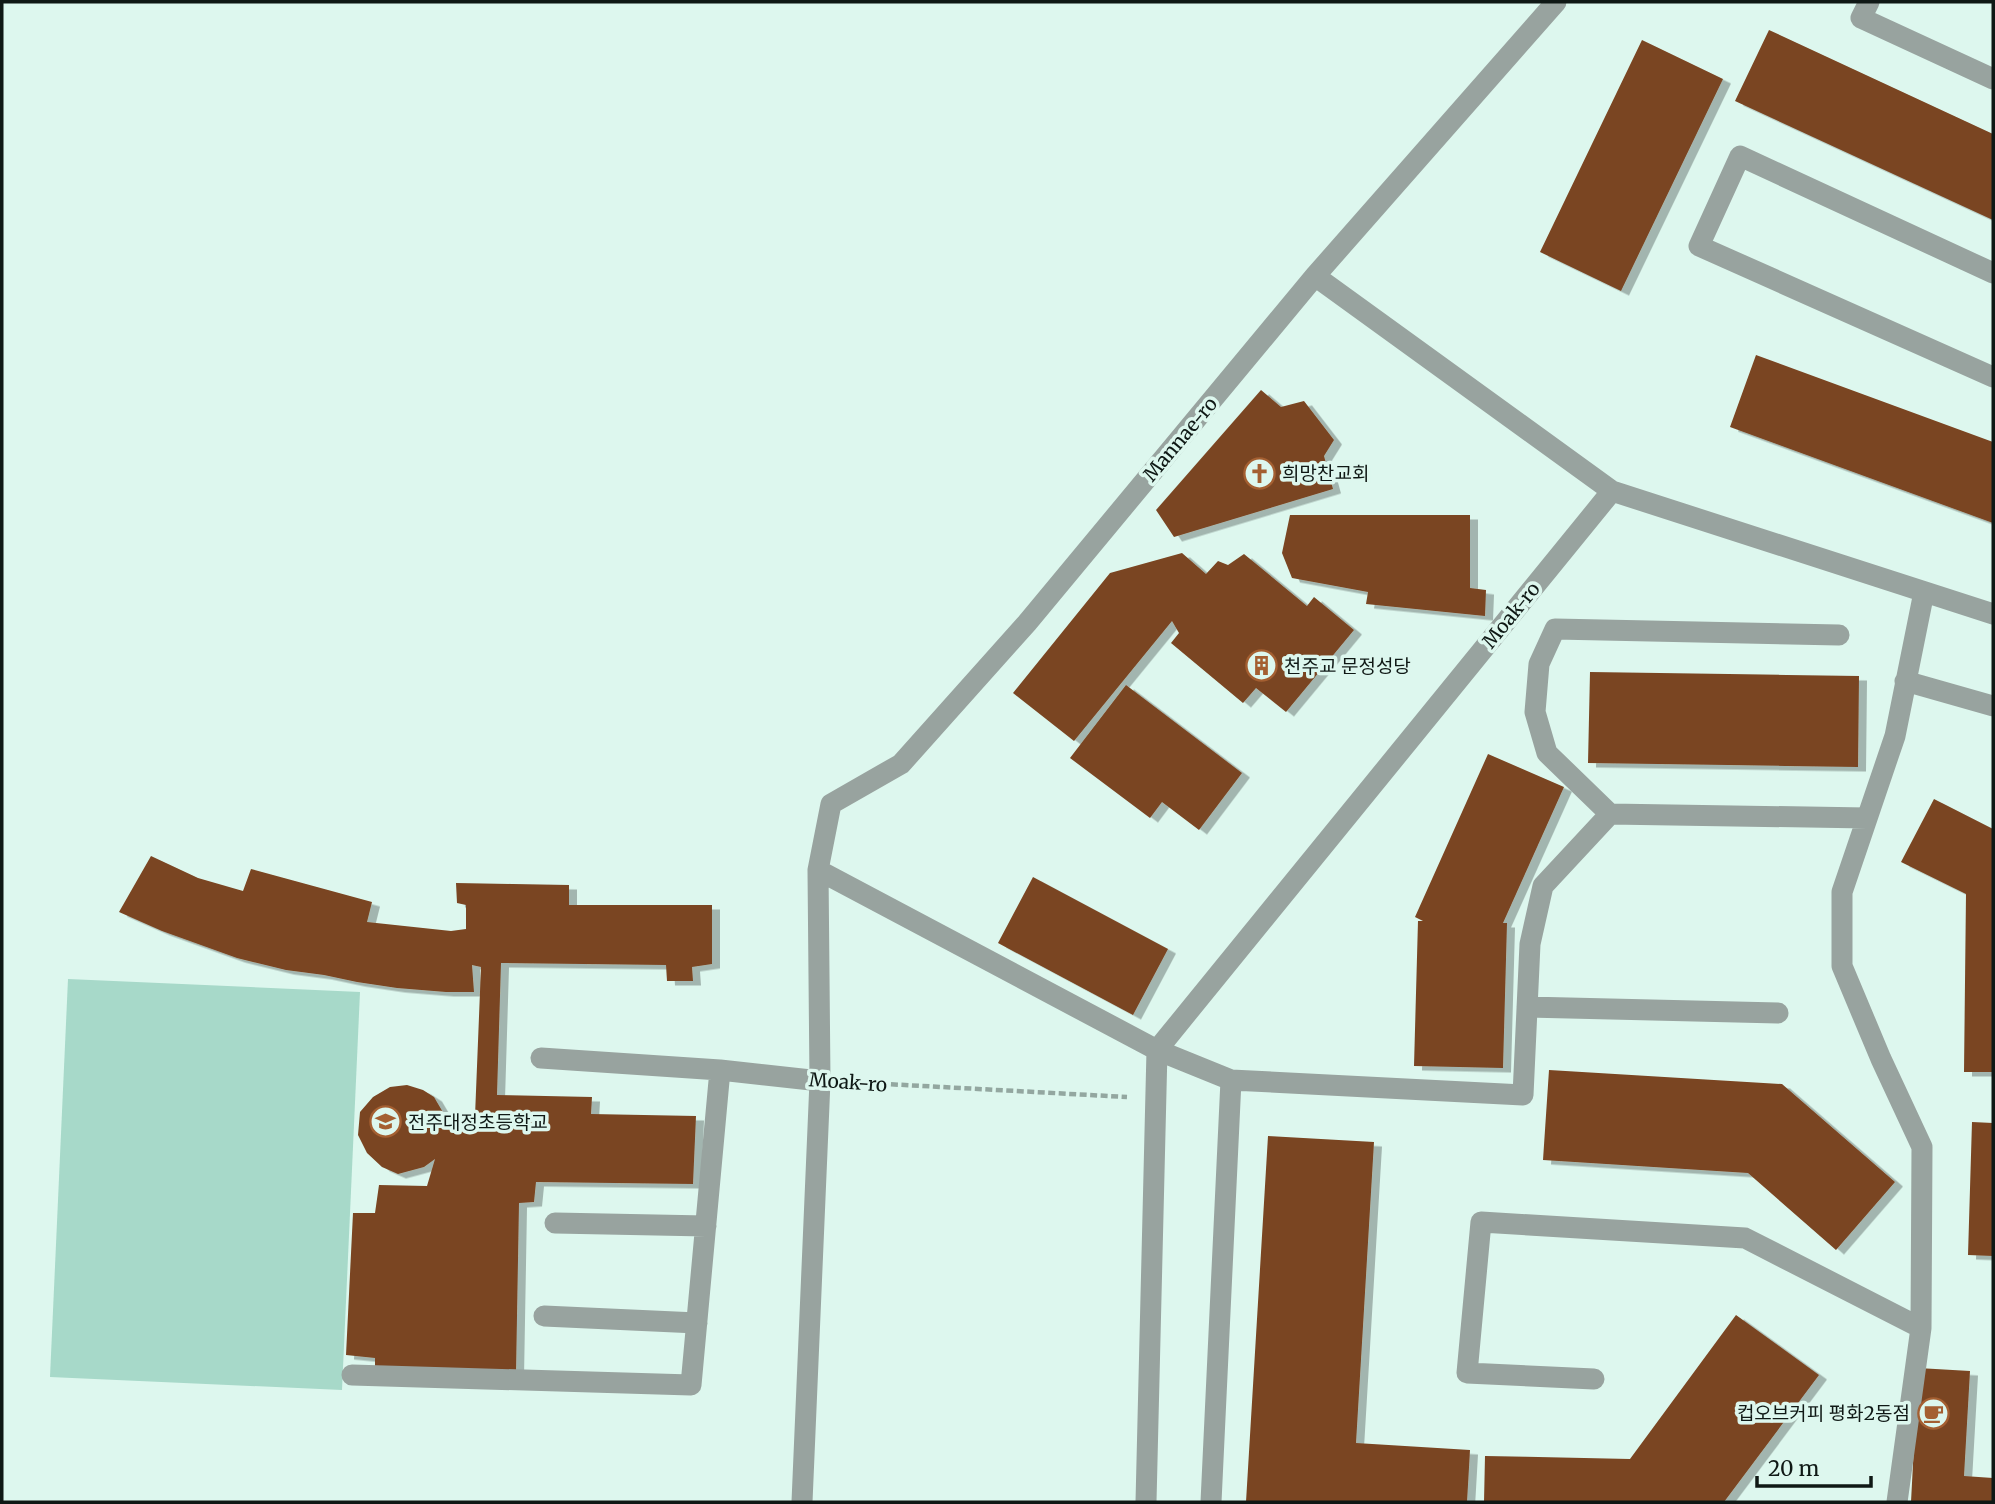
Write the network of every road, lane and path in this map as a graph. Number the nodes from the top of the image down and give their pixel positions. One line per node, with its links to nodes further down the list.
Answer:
1 (1556, 2): 5 (street, Mannae-ro)
2 (1869, 2): 3 (street)
3 (1993, 79)
4 (1993, 273): 6 (street)
5 (1315, 276): 7 (street); 15 (street, Mannae-ro)
6 (1993, 377)
7 (1612, 491): 8 (street); 18 (street, Moak-ro)
8 (1923, 592): 9 (street); 11 (street)
9 (1993, 614)
10 (1839, 635): 13 (street)
11 (1906, 681): 12 (street); 14 (street)
12 (1993, 706)
13 (1610, 814): 14 (street); 16 (street)
14 (1867, 818): 28 (street)
15 (818, 870): 18 (street); 22 (street, Mannae-ro)
16 (1527, 1007): 17 (street); 21 (street)
17 (1778, 1013)
18 (1157, 1050): 21 (street); 23 (street)
19 (541, 1058): 20 (street, Moak-ro)
20 (720, 1070): 22 (street, Moak-ro); 25 (street)
21 (1231, 1080): 33 (street)
22 (820, 1081): 23 (path, Moak-ro); 31 (street, Mannae-ro)
23 (1155, 1098): 32 (street)
24 (555, 1223): 25 (street)
25 (706, 1226): 27 (street)
26 (544, 1317): 27 (street)
27 (697, 1323): 29 (street)
28 (1921, 1328): 30 (street); 34 (street)
29 (352, 1375)
30 (1594, 1379)
31 (802, 1502)
32 (1146, 1502)
33 (1211, 1502)
34 (1897, 1502)

